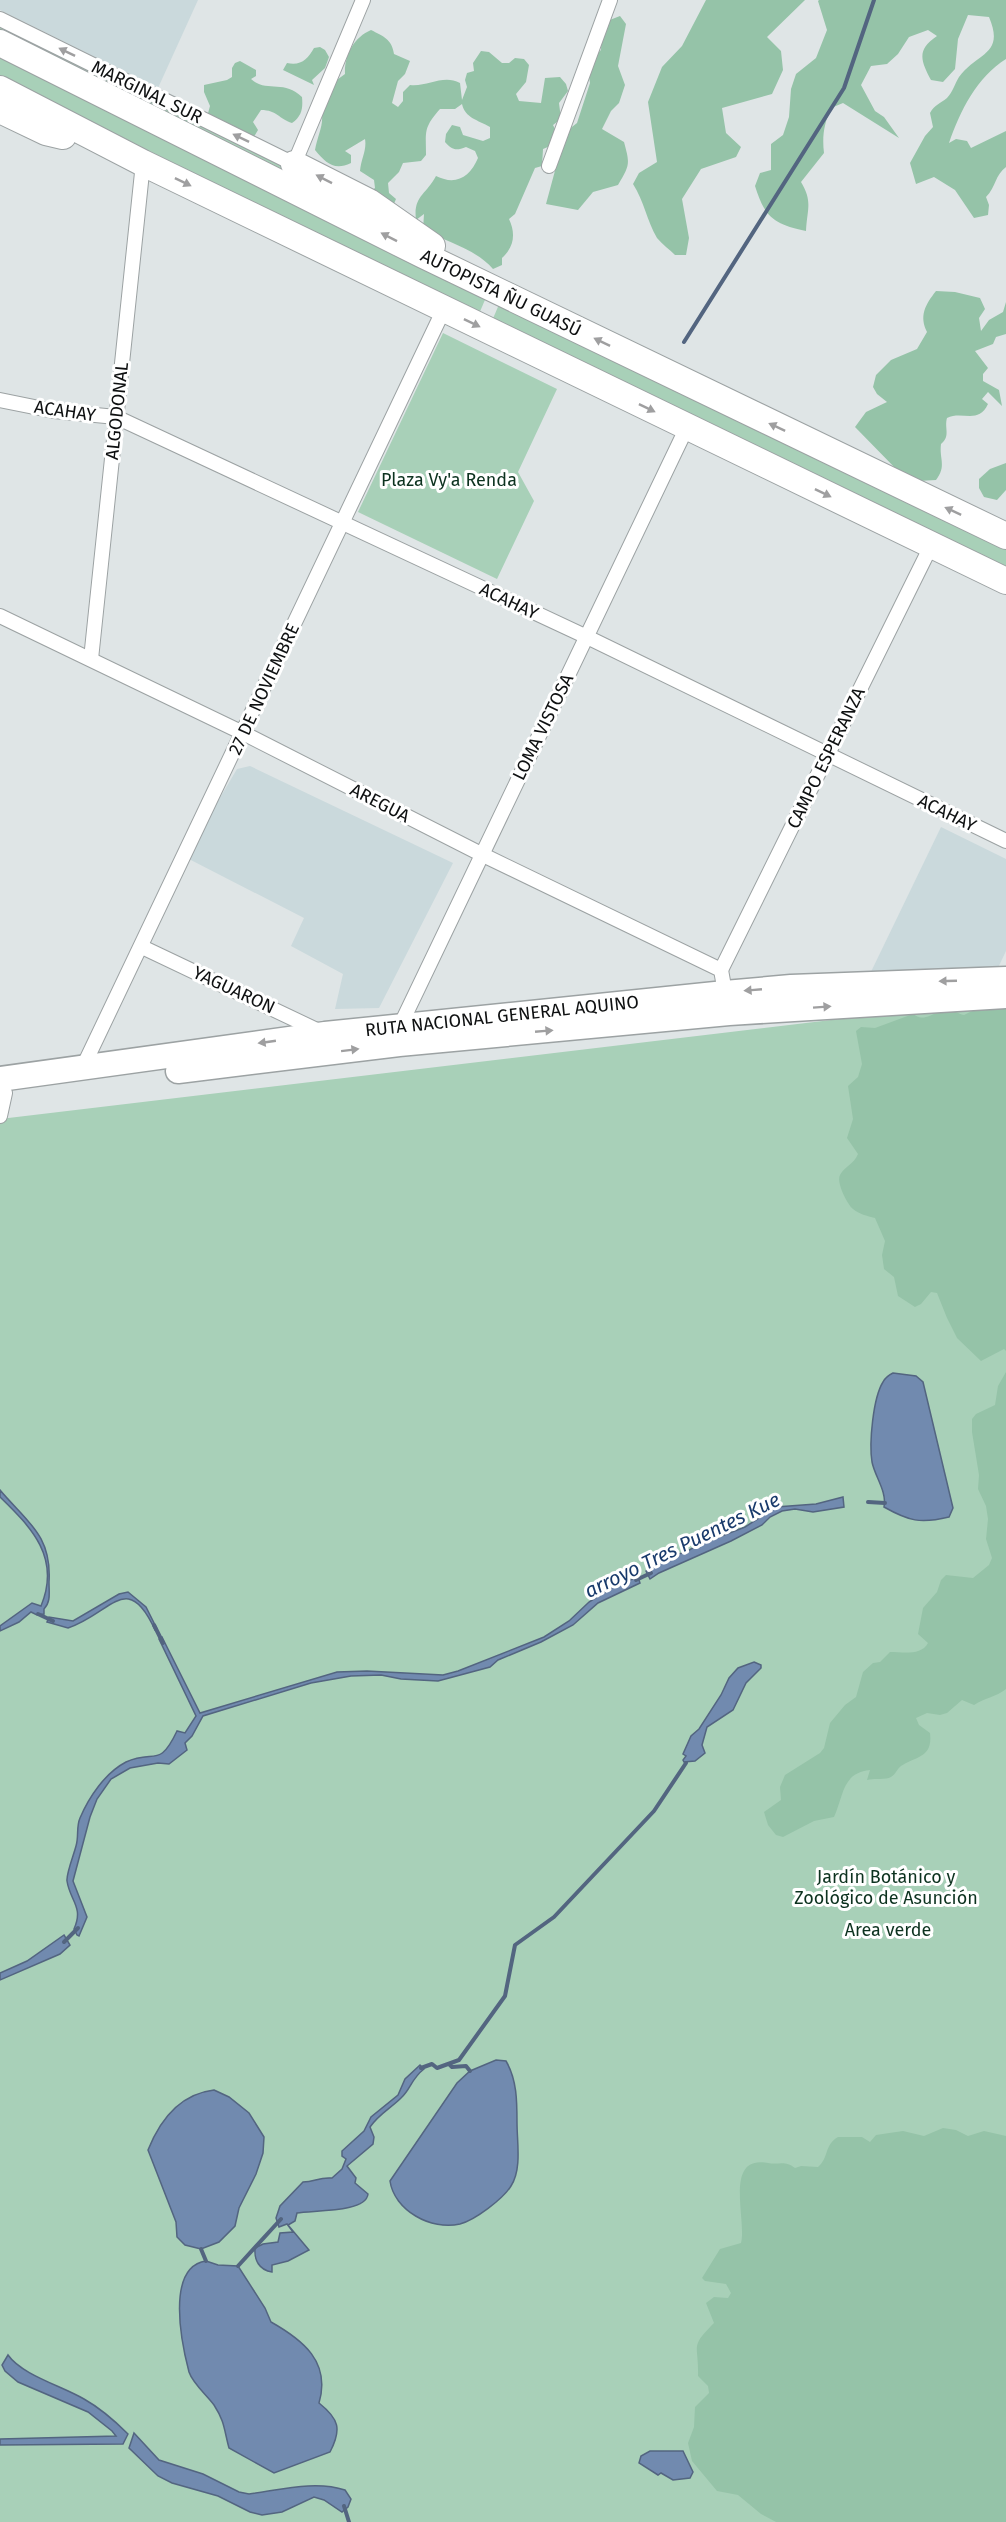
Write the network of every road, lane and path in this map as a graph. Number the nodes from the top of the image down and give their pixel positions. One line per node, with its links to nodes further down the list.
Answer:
1 (363, 0): 9 (street)
2 (610, 0): 10 (street)
3 (0, 19): 9 (street, MARGINAL SUR, one-way to 3)
4 (0, 43): 11 (highway, AUTOPISTA ÑU GUASÚ, one-way to 4)
5 (0, 89): 7 (highway)
6 (0, 110): 7 (highway)
7 (106, 143): 8 (highway)
8 (143, 163): 12 (highway, one-way to 12); 14 (street, ALGODONAL)
9 (294, 164): 11 (highway, one-way to 9)
10 (549, 166)
11 (477, 281): 17 (highway, AUTOPISTA ÑU GUASÚ, one-way to 11)
12 (444, 309): 15 (highway, one-way to 15); 16 (street, 27 DE NOVIEMBRE)
13 (0, 400): 14 (street, ACAHAY)
14 (116, 417): 16 (street, ACAHAY); 22 (street, ALGODONAL)
15 (687, 427): 18 (highway, one-way to 18); 21 (street, LOMA VISTOSA)
16 (343, 523): 21 (street, ACAHAY); 23 (street, 27 DE NOVIEMBRE)
17 (1006, 536)
18 (931, 546): 19 (highway); 24 (street, CAMPO ESPERANZA)
19 (1006, 580)
20 (0, 616): 22 (street, AREGUA)
21 (587, 637): 24 (street, ACAHAY); 26 (street, LOMA VISTOSA)
22 (91, 658): 23 (street, AREGUA)
23 (243, 733): 26 (street, AREGUA); 27 (street, 27 DE NOVIEMBRE)
24 (827, 755): 25 (street, ACAHAY); 29 (street, CAMPO ESPERANZA)
25 (1006, 841)
26 (481, 854): 29 (street, AREGUA); 31 (street, LOMA VISTOSA)
27 (142, 947): 32 (street, YAGUARON); 33 (street, 27 DE NOVIEMBRE)
28 (1006, 979): 29 (highway, RUTA NACIONAL GENERAL AQUINO, one-way to 29)
29 (725, 992): 30 (highway, RUTA NACIONAL GENERAL AQUINO, one-way to 30); 31 (highway, RUTA NACIONAL GENERAL AQUINO); 34 (highway, RUTA NACIONAL GENERAL AQUINO, one-way to 29)
30 (1006, 996)
31 (400, 1026): 32 (highway, RUTA NACIONAL GENERAL AQUINO)
32 (325, 1034): 33 (highway, RUTA NACIONAL GENERAL AQUINO, one-way to 33)
33 (82, 1069): 34 (highway, RUTA NACIONAL GENERAL AQUINO)
34 (2, 1088): 35 (street)
35 (0, 1116)

